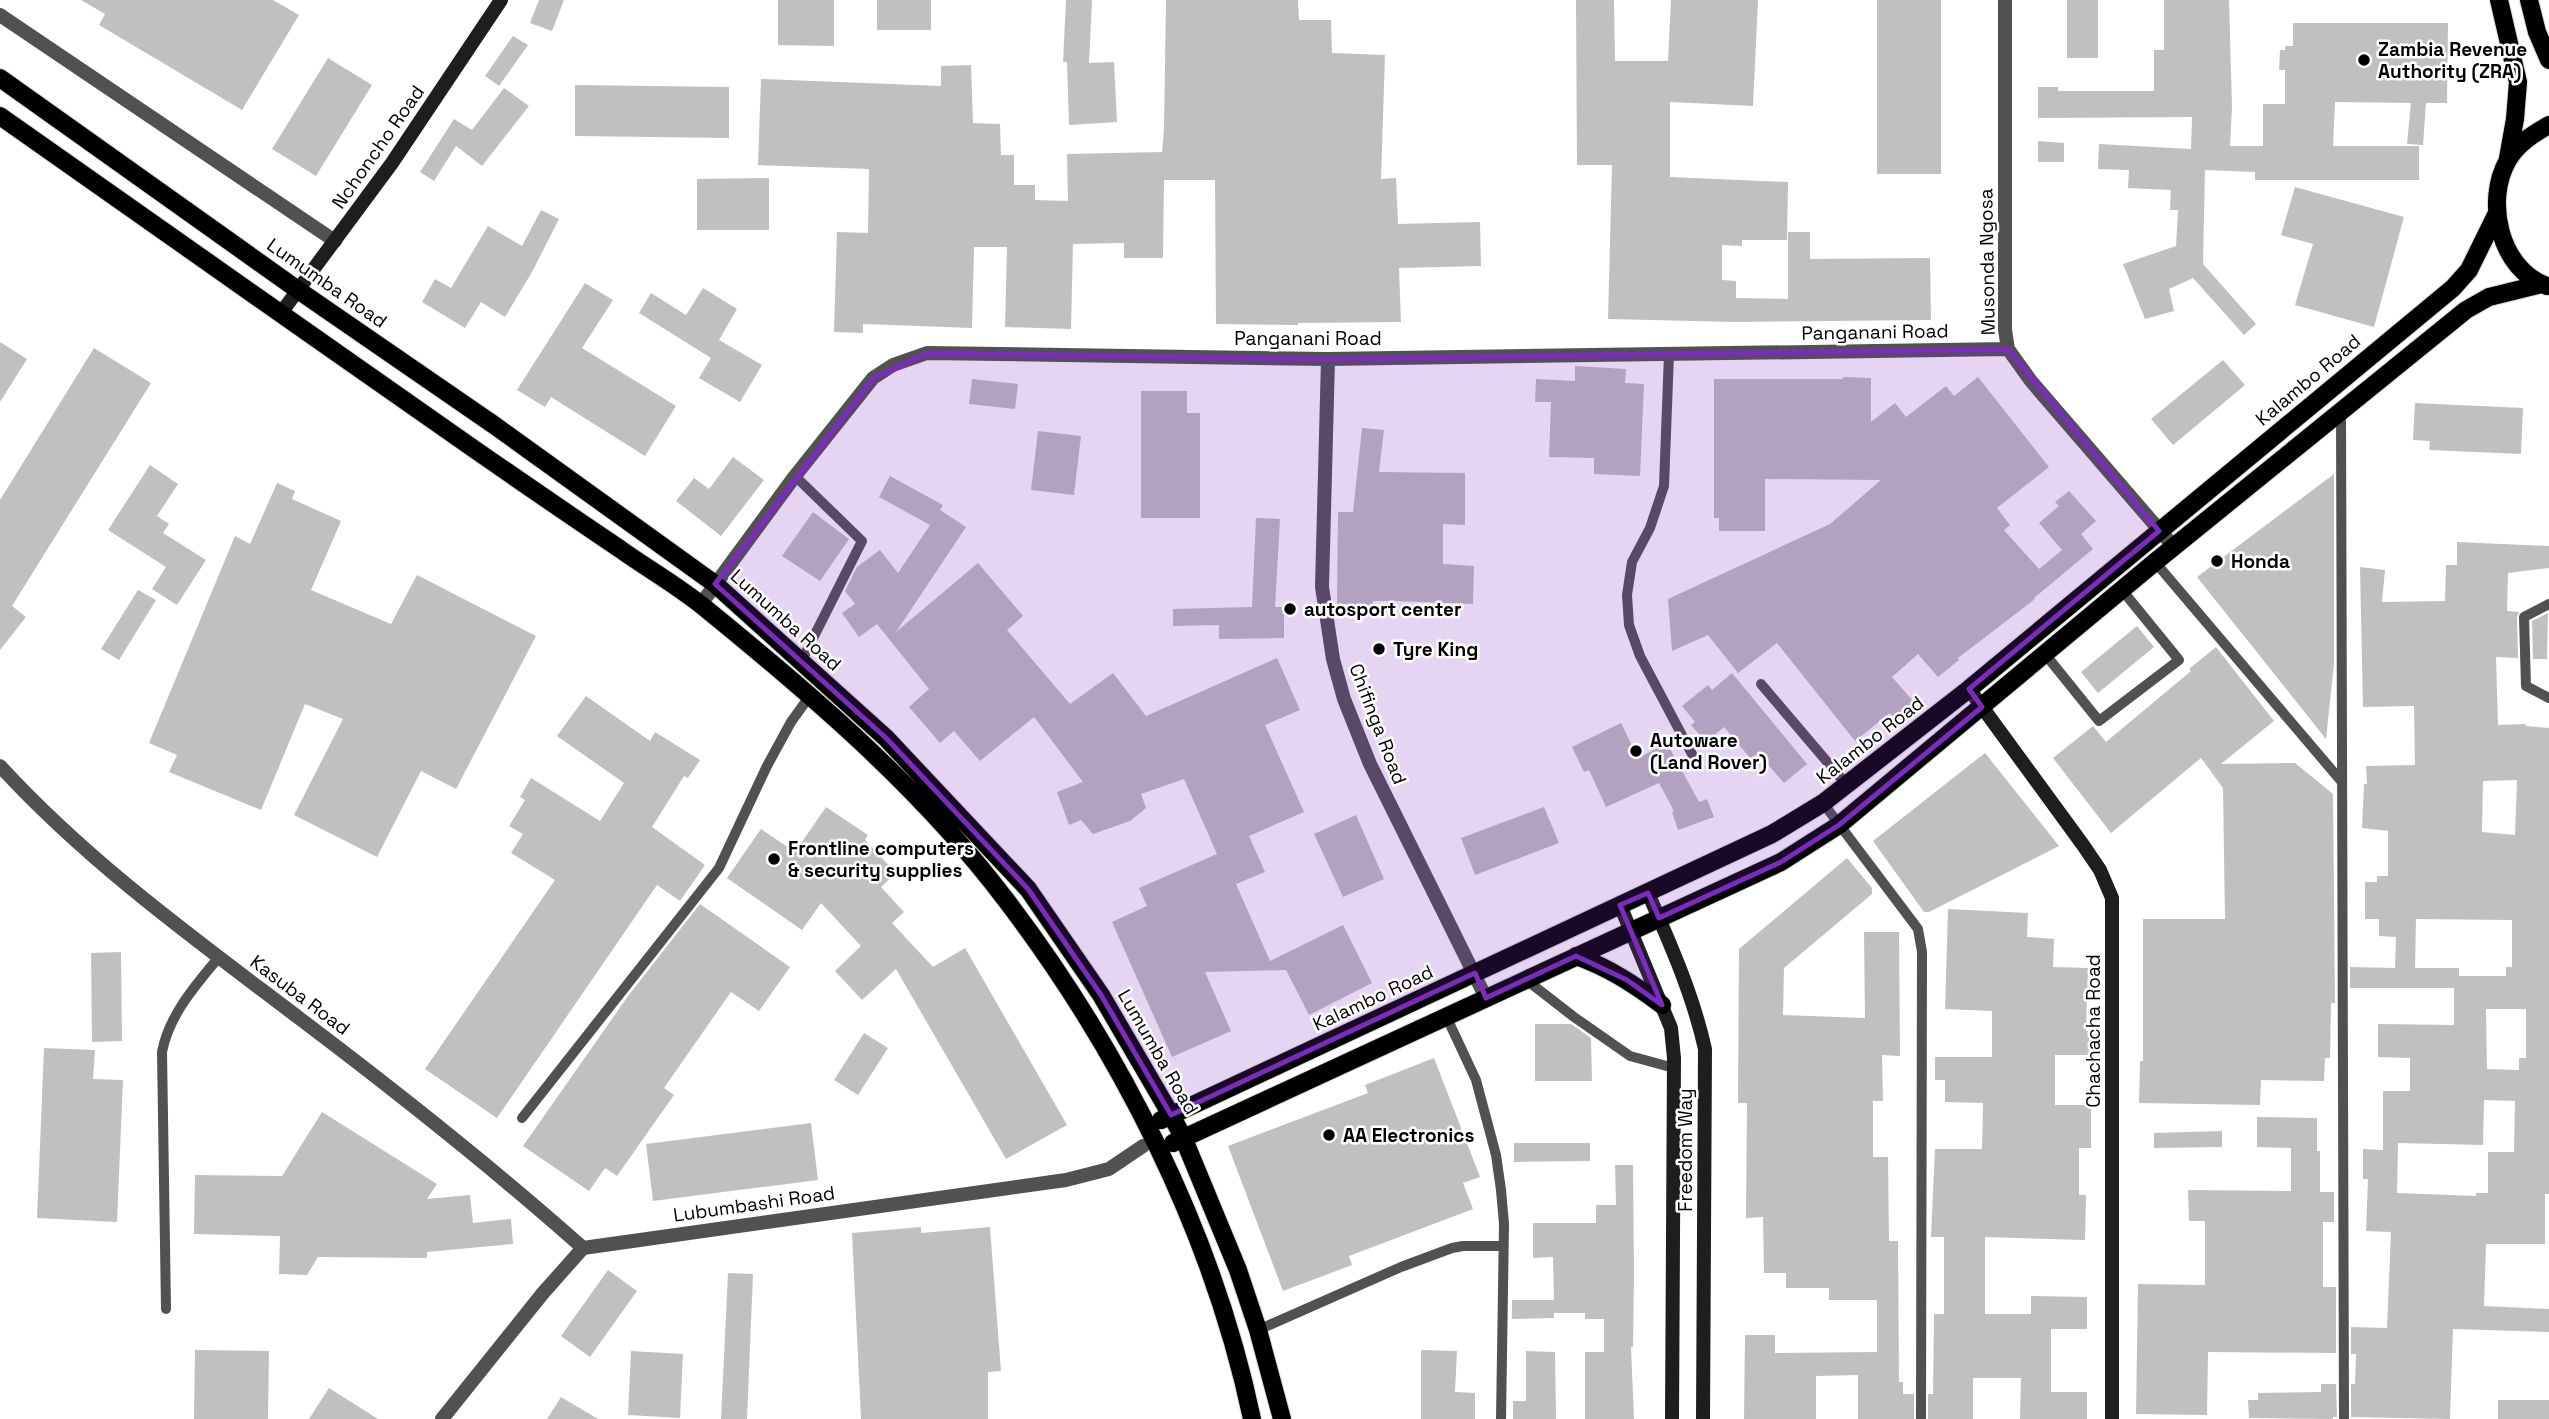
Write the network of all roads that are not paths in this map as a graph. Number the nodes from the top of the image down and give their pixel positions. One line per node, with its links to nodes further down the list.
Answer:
1 (501, 0): 12 (street, Nchoncho Road)
2 (2005, 0): 16 (street, Musonda Ngosa)
3 (2499, 0): 10 (main road)
4 (2529, 0): 6 (main road)
5 (0, 15): 12 (street)
6 (2549, 60)
7 (0, 78): 14 (main road, Lumumba Road)
8 (0, 116): 15 (main road)
9 (2549, 125): 10 (main road)
10 (2507, 161): 11 (main road)
11 (2497, 213): 13 (main road); 21 (main road, Kalambo Road)
12 (335, 241): 14 (street, Nchoncho Road)
13 (2545, 285): 19 (main road)
14 (298, 290): 15 (street, Nchoncho Road); 24 (main road, Lumumba Road)
15 (281, 313): 26 (main road)
16 (2008, 349): 17 (street, Panganani Road); 21 (street, Musonda Ngosa)
17 (1669, 354): 18 (street, Panganani Road); 35 (lane)
18 (1328, 359): 20 (street, Panganani Road); 47 (street, Chifinga Road)
19 (2341, 411): 22 (main road); 37 (lane)
20 (795, 476): 24 (street, Panganani Road); 29 (lane)
21 (2159, 531): 22 (street, Musonda Ngosa); 31 (main road, Kalambo Road)
22 (2174, 547): 23 (main road)
23 (2155, 562): 25 (main road); 37 (lane)
24 (715, 584): 26 (street, Panganani Road); 29 (main road, Lumumba Road)
25 (2122, 590): 28 (main road); 28 (lane)
26 (701, 604): 32 (main road)
27 (2549, 604): 33 (lane)
28 (2045, 654): 34 (main road)
29 (801, 662): 53 (main road, Lumumba Road)
30 (1761, 684): 38 (lane)
31 (1969, 689): 34 (street, Chachacha Road); 38 (main road, Kalambo Road)
32 (808, 697): 54 (lane); 55 (main road)
33 (2549, 698)
34 (1982, 707): 40 (main road); 69 (street, Chachacha Road)
35 (1693, 756)
36 (0, 766): 46 (street, Kasuba Road)
37 (2342, 782): 70 (lane)
38 (1846, 784): 39 (main road, Kalambo Road)
39 (1823, 803): 40 (lane); 41 (main road, Kalambo Road)
40 (1839, 825): 43 (main road); 68 (lane)
41 (1648, 892): 42 (main road, Kalambo Road); 43 (street, Freedom Way)
42 (1620, 905): 44 (street, Freedom Way); 47 (main road, Kalambo Road)
43 (1659, 918): 44 (main road); 67 (street, Freedom Way)
44 (1632, 930): 45 (main road); 50 (street, Freedom Way)
45 (1576, 956): 48 (main road); 50 (main road)
46 (219, 957): 59 (street, Kasuba Road); 60 (lane)
47 (1475, 973): 49 (street, Chifinga Road); 53 (main road, Kalambo Road)
48 (1525, 979): 49 (main road); 52 (lane)
49 (1486, 998): 51 (main road)
50 (1662, 1005): 52 (street, Freedom Way)
51 (1446, 1016): 56 (main road); 58 (lane)
52 (1674, 1068): 66 (street, Freedom Way)
53 (1171, 1115): 55 (main road, Kalambo Road); 56 (main road, Lumumba Road)
54 (522, 1118)
55 (1148, 1127): 57 (main road)
56 (1183, 1137): 57 (main road); 61 (main road, Lumumba Road)
57 (1152, 1148): 59 (street, Lubumbashi Road); 63 (main road)
58 (1503, 1246): 61 (lane); 65 (lane)
59 (583, 1248): 62 (street)
60 (166, 1309)
61 (1258, 1330): 64 (main road, Lumumba Road)
62 (442, 1419)
63 (1252, 1419)
64 (1282, 1419)
65 (1501, 1419)
66 (1672, 1419)
67 (1703, 1419)
68 (1921, 1419)
69 (2112, 1419)
70 (2344, 1419)

